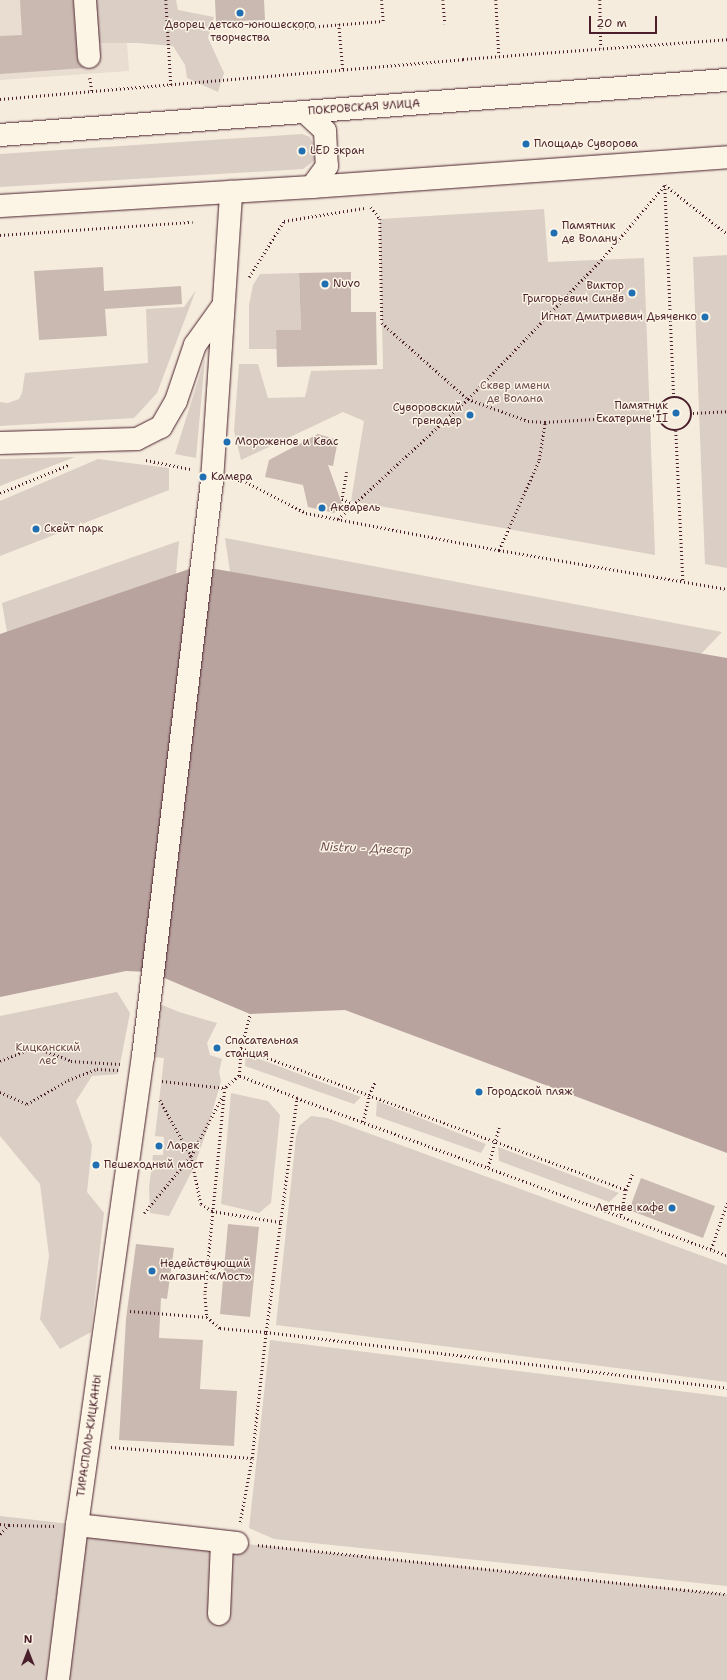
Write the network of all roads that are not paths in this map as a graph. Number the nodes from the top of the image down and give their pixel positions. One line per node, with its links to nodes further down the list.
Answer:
1 (85, 0): 2 (street)
2 (89, 57)
3 (727, 80): 4 (street, ПОКРОВСКАЯ УЛИЦА)
4 (306, 112): 5 (street, ПОКРОВСКАЯ УЛИЦА); 7 (street)
5 (0, 135)
6 (727, 157): 7 (street)
7 (312, 187): 8 (street)
8 (231, 192): 9 (street); 10 (street, ТИРАСПОЛЬ-КИЦКАНЫ)
9 (0, 206)
10 (223, 306): 11 (street); 12 (street, ТИРАСПОЛЬ-КИЦКАНЫ)
11 (0, 443)
12 (77, 1527): 13 (street); 14 (street, ТИРАСПОЛЬ-КИЦКАНЫ)
13 (219, 1614)
14 (58, 1680)

